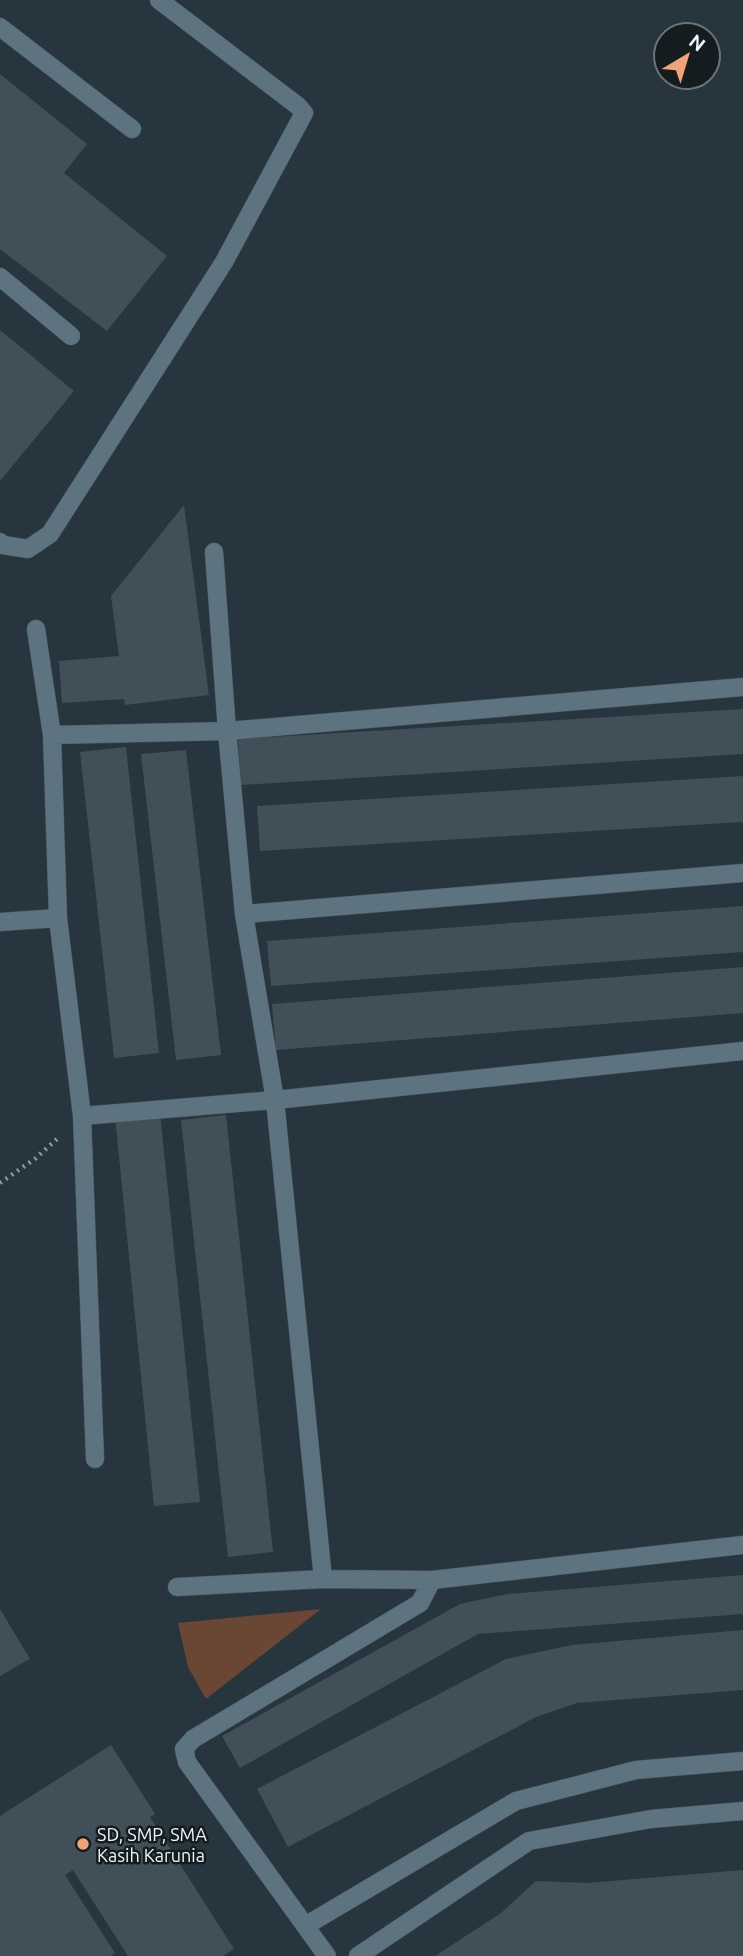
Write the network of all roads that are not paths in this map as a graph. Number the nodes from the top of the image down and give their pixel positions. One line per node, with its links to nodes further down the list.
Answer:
1 (159, 0): 6 (street)
2 (0, 27): 3 (street)
3 (132, 129)
4 (0, 277): 5 (street)
5 (71, 336)
6 (0, 542)
7 (214, 552): 10 (street)
8 (36, 629): 11 (street)
9 (743, 687): 10 (street)
10 (227, 731): 11 (street); 13 (street)
11 (52, 735): 14 (street)
12 (743, 873): 13 (street)
13 (244, 914): 17 (street)
14 (58, 918): 15 (street); 18 (street)
15 (0, 922)
16 (743, 1051): 17 (street)
17 (275, 1100): 18 (street); 21 (street)
18 (82, 1116): 19 (street)
19 (95, 1459)
20 (743, 1545): 22 (street)
21 (323, 1579): 22 (street); 23 (street)
22 (432, 1580): 26 (street)
23 (177, 1587)
24 (743, 1761): 26 (street)
25 (743, 1811): 28 (street)
26 (305, 1926): 27 (street)
27 (327, 1956)
28 (358, 1956)

